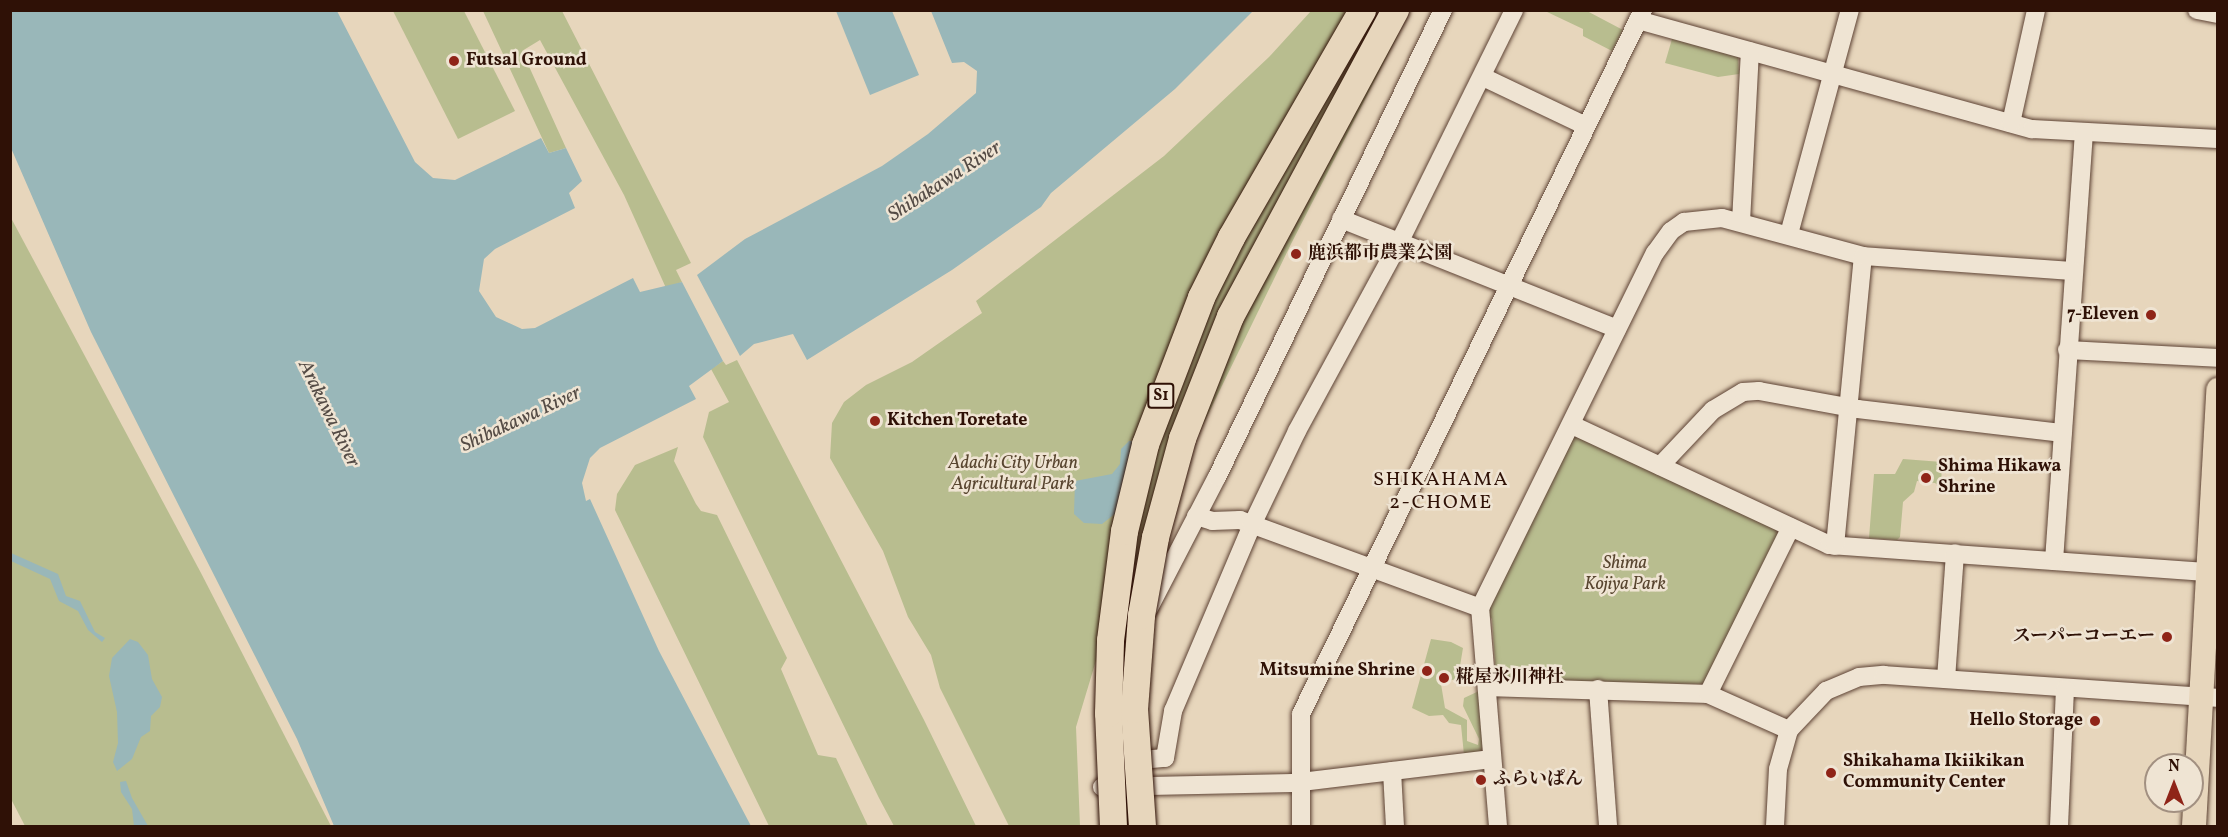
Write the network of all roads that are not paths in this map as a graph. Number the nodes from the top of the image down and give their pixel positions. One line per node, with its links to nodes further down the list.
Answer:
1 (1362, 10): 57 (highway, S1, bridge)
2 (1373, 10): 58 (highway)
3 (1395, 10): 59 (highway, S1, bridge)
4 (1443, 10): 18 (street)
5 (1514, 10): 13 (street)
6 (1850, 10): 12 (street)
7 (2036, 10): 14 (street)
8 (2197, 10): 9 (street)
9 (2217, 14)
10 (1641, 15): 11 (street); 15 (street)
11 (1750, 51): 12 (street); 19 (street)
12 (1833, 75): 14 (street); 20 (street)
13 (1483, 77): 15 (street); 21 (street)
14 (2011, 123): 16 (street)
15 (1586, 126): 24 (street)
16 (2084, 132): 17 (street); 23 (street)
17 (2217, 139)
18 (1341, 219): 21 (street); 33 (street)
19 (1741, 222): 20 (street); 25 (street)
20 (1788, 234): 22 (street)
21 (1399, 243): 24 (street); 34 (street)
22 (1863, 256): 23 (street); 29 (street)
23 (2073, 271): 26 (street)
24 (1508, 286): 25 (street); 39 (street)
25 (1617, 329): 30 (street)
26 (2067, 350): 27 (street); 31 (street)
27 (2217, 358)
28 (2217, 390): 40 (main road)
29 (1848, 407): 31 (street); 32 (street); 36 (street)
30 (1572, 425): 32 (street); 42 (street)
31 (2063, 433): 38 (street)
32 (1660, 466): 35 (street)
33 (1196, 516): 34 (street); 41 (street)
34 (1252, 525): 39 (street); 51 (street)
35 (1791, 527): 36 (street); 47 (street)
36 (1835, 546): 37 (street)
37 (1956, 553): 38 (street); 43 (street)
38 (2055, 561): 40 (street)
39 (1372, 568): 42 (street); 53 (street)
40 (2213, 573): 48 (main road)
41 (1154, 600): 51 (street); 54 (street)
42 (1480, 608): 44 (street)
43 (1946, 679): 46 (street); 49 (street)
44 (1487, 687): 45 (street); 50 (street)
45 (1598, 688): 47 (street); 64 (street)
46 (2065, 689): 48 (street); 66 (street)
47 (1708, 694): 49 (street)
48 (2209, 697): 67 (main road)
49 (1788, 730): 65 (street)
50 (1492, 759): 52 (street); 63 (street)
51 (1141, 760): 55 (street)
52 (1392, 771): 53 (street); 62 (street)
53 (1301, 782): 55 (street); 61 (street)
54 (1102, 787): 55 (street); 56 (street)
55 (1143, 787): 60 (street)
56 (1106, 826)
57 (1113, 826)
58 (1126, 826)
59 (1142, 826)
60 (1148, 826)
61 (1301, 826)
62 (1395, 826)
63 (1498, 826)
64 (1608, 826)
65 (1775, 826)
66 (2059, 826)
67 (2194, 826)

